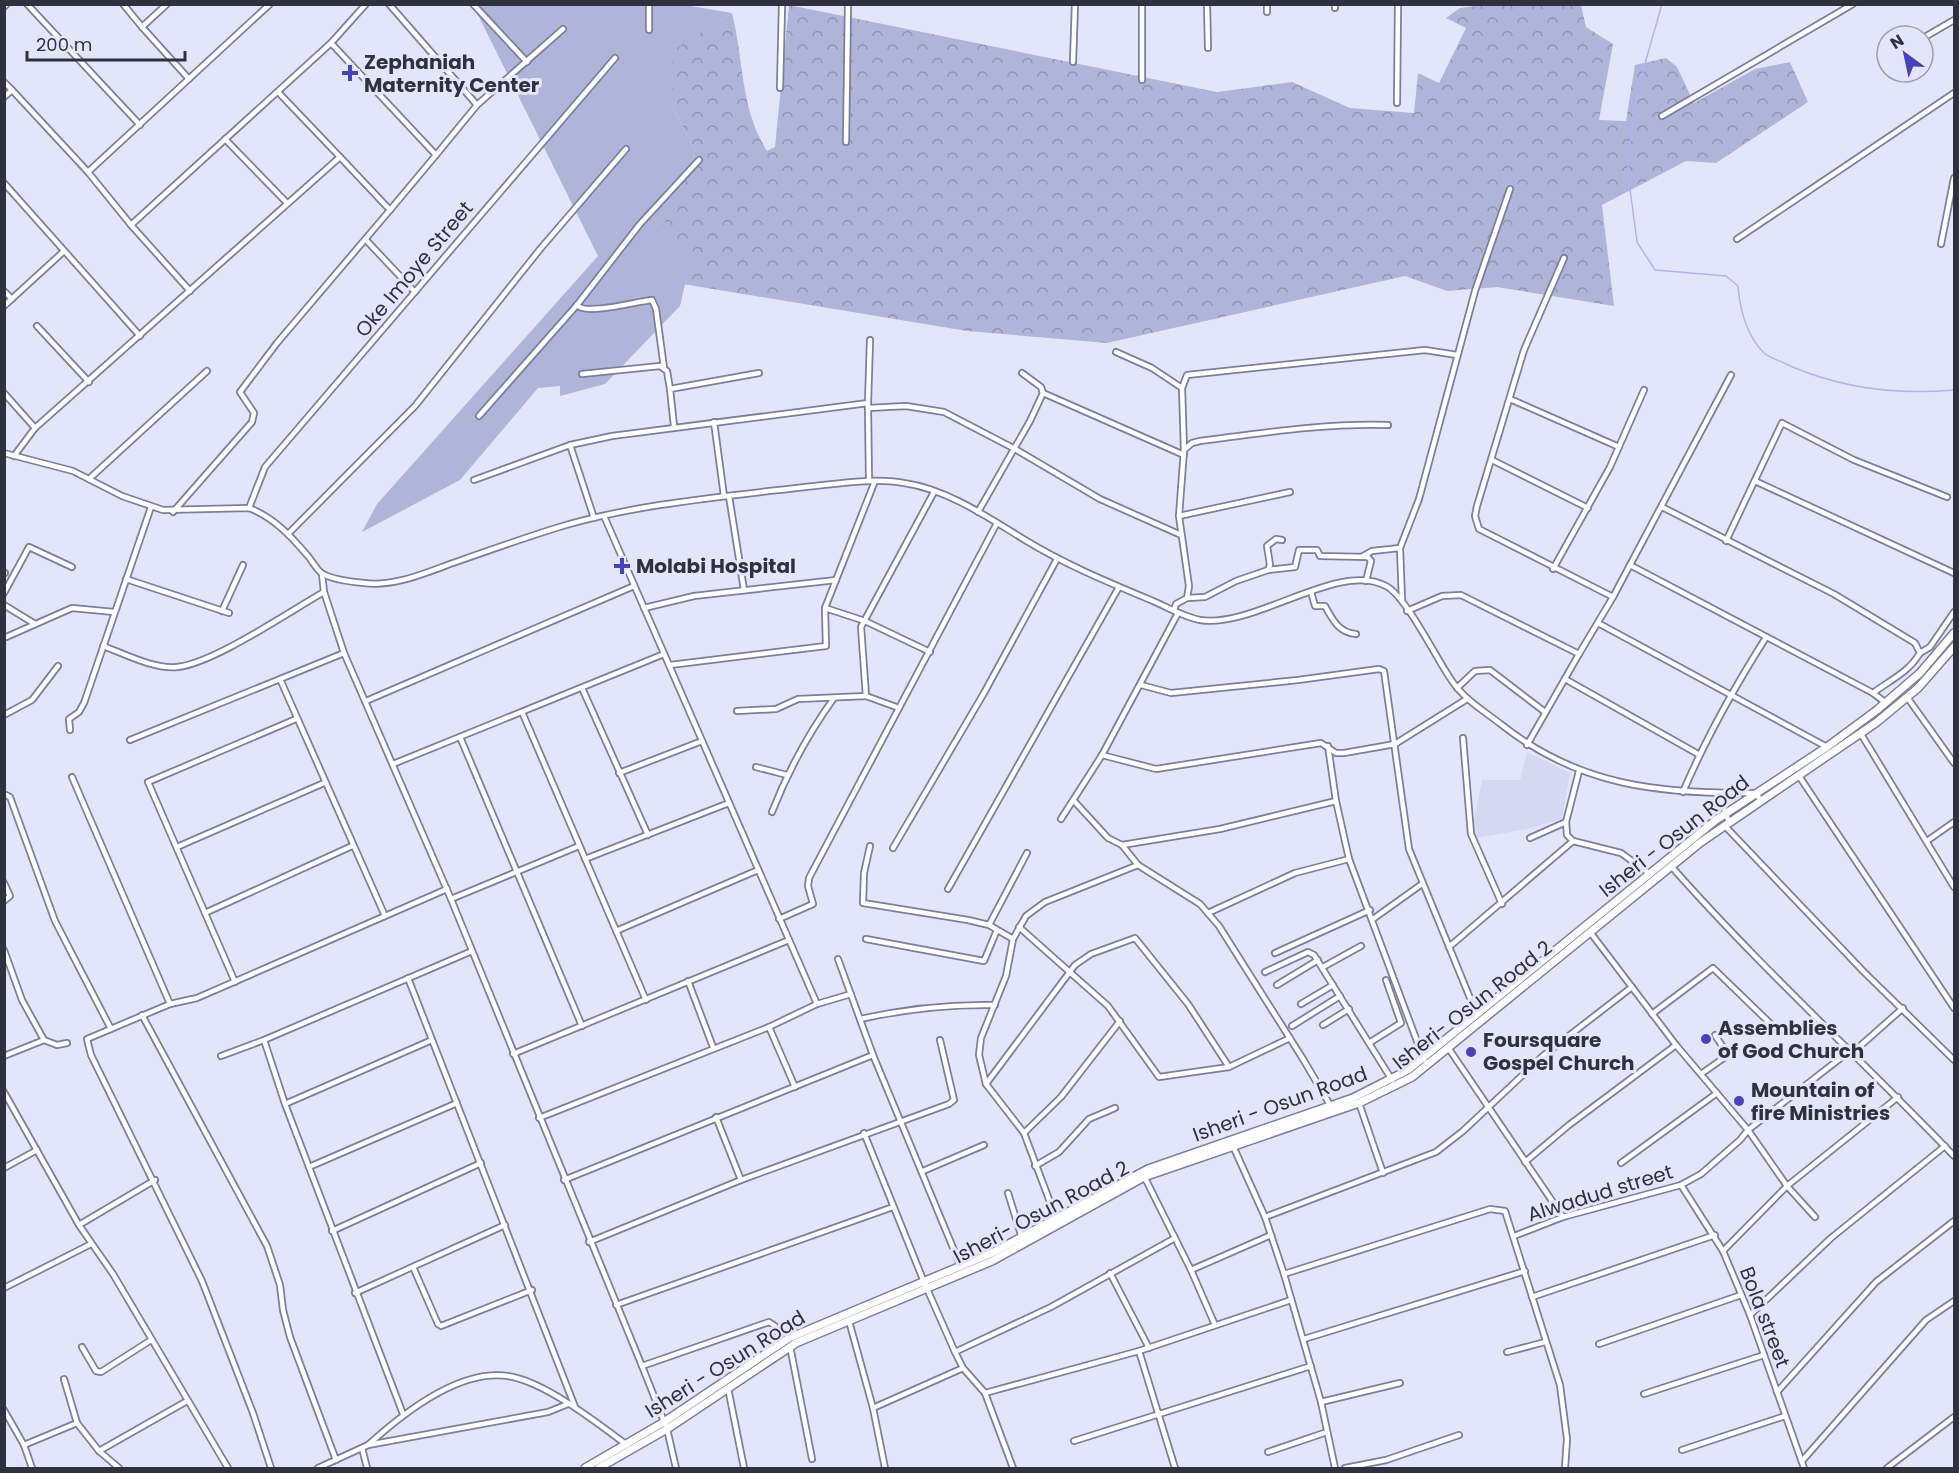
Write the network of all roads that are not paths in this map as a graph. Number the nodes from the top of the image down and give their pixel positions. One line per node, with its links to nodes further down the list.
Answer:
1 (27, 4): 39 (street)
2 (123, 4): 19 (street)
3 (167, 4): 19 (street)
4 (270, 4): 28 (street)
5 (366, 4): 23 (street)
6 (389, 4): 37 (street)
7 (473, 4): 26 (street)
8 (650, 4): 21 (street)
9 (782, 4): 31 (street)
10 (848, 4): 41 (street)
11 (1075, 4): 27 (street)
12 (1142, 4): 29 (street)
13 (1207, 4): 24 (street)
14 (1268, 4): 17 (street)
15 (1398, 4): 36 (street)
16 (1853, 4): 38 (street)
17 (1268, 12)
18 (1954, 20): 22 (street)
19 (142, 27): 28 (street)
20 (562, 29): 26 (street)
21 (649, 30)
22 (1935, 31)
23 (331, 43): 33 (street); 43 (street)
24 (1208, 48)
25 (615, 58): 60 (street, Oke Imoye Street)
26 (527, 62): 37 (street)
27 (1073, 62)
28 (189, 79): 39 (street)
29 (1142, 80)
30 (4, 82): 32 (street)
31 (780, 88)
32 (12, 90): 35 (street); 46 (street)
33 (278, 92): 40 (street); 44 (street)
34 (1954, 93): 53 (street)
35 (4, 98)
36 (1397, 102)
37 (477, 105): 43 (street)
38 (1662, 116)
39 (140, 125): 46 (street)
40 (225, 139): 50 (street); 52 (street)
41 (846, 142)
42 (626, 149): 114 (street)
43 (436, 155): 51 (street)
44 (340, 157): 50 (street); 51 (street)
45 (699, 160): 62 (street)
46 (88, 172): 52 (street)
47 (1954, 178): 55 (street)
48 (4, 183): 56 (street)
49 (1509, 189): 68 (street)
50 (286, 203): 59 (street)
51 (390, 210): 54 (street)
52 (131, 225): 59 (street)
53 (1737, 239)
54 (366, 240): 60 (street); 108 (street)
55 (1941, 243)
56 (63, 252): 61 (street); 65 (street)
57 (1564, 258): 81 (street)
58 (4, 291): 61 (street)
59 (190, 291): 65 (street)
60 (415, 292): 106 (street, Oke Imoye Street)
61 (12, 299): 63 (street)
62 (577, 305): 69 (street); 83 (street)
63 (4, 306)
64 (37, 326): 75 (street)
65 (140, 336): 75 (street)
66 (870, 340): 82 (street)
67 (1116, 352): 76 (street)
68 (1457, 356): 76 (street); 118 (street)
69 (664, 368): 73 (street); 77 (street)
70 (207, 371): 95 (street)
71 (759, 372): 77 (street)
72 (1022, 373): 80 (street)
73 (582, 374)
74 (1731, 375): 105 (street)
75 (89, 382): 87 (street)
76 (1182, 388): 91 (street)
77 (670, 389): 86 (street)
78 (1644, 390): 89 (street)
79 (4, 393): 87 (street)
80 (1043, 393): 90 (street); 91 (street)
81 (1510, 399): 89 (street); 94 (street)
82 (868, 405): 84 (street); 90 (street); 97 (street)
83 (479, 416)
84 (714, 422): 86 (street); 102 (street)
85 (1388, 425): 91 (street)
86 (674, 426): 88 (street)
87 (35, 428): 93 (street)
88 (570, 445): 96 (street); 112 (street)
89 (1619, 447): 107 (street)
90 (1015, 448): 109 (street); 115 (street)
91 (1184, 452): 111 (street)
92 (4, 453): 93 (street)
93 (14, 456): 95 (street)
94 (1492, 460): 107 (street); 124 (street)
95 (89, 479): 104 (street)
96 (474, 480)
97 (869, 481): 98 (street); 102 (street)
98 (875, 481): 100 (street); 129 (street)
99 (1755, 481): 103 (street); 117 (street); 126 (street)
100 (934, 492): 109 (street); 149 (street)
101 (1290, 492): 111 (street)
102 (726, 496): 110 (street); 133 (street)
103 (1947, 497)
104 (152, 507): 108 (street); 128 (street)
105 (1662, 507): 117 (street); 122 (street)
106 (249, 508): 108 (street); 114 (street)
107 (1588, 508): 124 (street)
108 (173, 512)
109 (978, 512): 113 (street)
110 (604, 516): 112 (street); 131 (street)
111 (1179, 516): 115 (street)
112 (594, 518): 127 (street)
113 (997, 523): 120 (street); 158 (street)
114 (288, 534): 127 (street)
115 (1181, 535): 138 (street)
116 (1282, 540): 125 (street)
117 (1726, 541): 160 (street)
118 (1400, 548): 119 (street); 139 (street)
119 (1363, 556): 125 (street); 130 (street)
120 (1057, 559): 132 (street); 228 (street)
121 (243, 565): 143 (street)
122 (1630, 565): 137 (street); 155 (street)
123 (72, 567): 136 (street)
124 (1553, 569): 137 (street)
125 (1268, 570): 138 (street)
126 (1954, 573)
127 (322, 574): 134 (street)
128 (126, 579): 143 (street); 146 (street)
129 (836, 580): 133 (street); 142 (street)
130 (1366, 581): 135 (street); 139 (street)
131 (634, 586): 141 (street); 176 (street)
132 (1119, 587): 144 (street); 241 (street)
133 (744, 590): 141 (street)
134 (324, 592): 156 (street); 159 (street)
135 (1311, 592): 144 (street); 153 (street)
136 (4, 593)
137 (1613, 597): 150 (street)
138 (1187, 598): 144 (street)
139 (1402, 600): 145 (street)
140 (4, 605): 151 (street)
141 (644, 608): 161 (street)
142 (825, 608): 149 (street); 163 (street)
143 (222, 611): 148 (street)
144 (1176, 611): 167 (street)
145 (1407, 611): 162 (street); 169 (street)
146 (114, 612): 151 (street); 156 (street)
147 (1954, 612): 160 (street)
148 (229, 613)
149 (865, 621): 158 (street); 172 (street)
150 (1598, 623): 162 (street); 171 (street)
151 (35, 624): 154 (street)
152 (1954, 633): 177 (main road, Isheri - Osun Road)
153 (1356, 634)
154 (4, 638)
155 (1765, 639): 170 (street); 171 (street)
156 (103, 646): 184 (street)
157 (1954, 647): 173 (main road, Isheri- Osun Road 2)
158 (930, 652): 178 (street)
159 (345, 653): 165 (street); 176 (street)
160 (1920, 653): 170 (street)
161 (664, 654): 163 (street); 168 (street)
162 (1579, 654): 166 (street)
163 (670, 665): 189 (street)
164 (58, 666): 182 (street)
165 (280, 679): 183 (street); 188 (street)
166 (1565, 679): 181 (street); 194 (street)
167 (1141, 685): 190 (street); 195 (street)
168 (582, 688): 180 (street); 200 (street)
169 (1457, 688): 175 (street); 181 (street)
170 (1873, 693): 177 (street)
171 (1730, 694): 193 (street); 194 (street)
172 (866, 696): 174 (street); 178 (street)
173 (1906, 697): 185 (main road, Isheri- Osun Road 2); 196 (street)
174 (834, 698): 179 (street); 201 (street)
175 (1467, 699): 190 (street); 191 (street)
176 (366, 701): 197 (street)
177 (1886, 703): 193 (main road, Isheri - Osun Road)
178 (899, 708): 249 (street)
179 (737, 711)
180 (522, 712): 186 (street); 225 (street)
181 (1545, 712): 191 (street)
182 (4, 715)
183 (296, 719): 204 (street); 227 (street)
184 (70, 730)
185 (1861, 734): 202 (main road, Isheri- Osun Road 2); 222 (street)
186 (460, 737): 197 (street); 235 (street)
187 (1464, 738): 244 (street)
188 (130, 740)
189 (702, 741): 200 (street); 212 (street)
190 (1395, 744): 192 (street); 238 (street)
191 (1527, 745): 199 (street)
192 (1328, 746): 195 (street); 211 (street)
193 (1827, 747): 206 (main road, Isheri - Osun Road)
194 (1698, 753): 205 (street)
195 (1102, 755): 210 (street)
196 (1954, 763)
197 (393, 764): 240 (street)
198 (756, 767): 201 (street)
199 (1579, 771): 205 (street); 216 (street)
200 (619, 773): 219 (street)
201 (787, 775): 213 (street)
202 (1799, 776): 209 (main road, Isheri- Osun Road 2); 284 (street)
203 (72, 777): 279 (street)
204 (324, 783): 224 (street); 227 (street)
205 (1683, 792): 207 (street)
206 (1755, 792): 207 (street); 209 (street); 214 (main road, Isheri - Osun Road)
207 (1718, 793): 214 (street)
208 (4, 795): 295 (street)
209 (1761, 800): 218 (main road, Isheri- Osun Road 2)
210 (1074, 801): 215 (street); 223 (street)
211 (1336, 801): 223 (street); 231 (street)
212 (729, 803): 219 (street); 234 (street)
213 (772, 812)
214 (1725, 813): 218 (street); 236 (main road, Isheri - Osun Road)
215 (1061, 819)
216 (1566, 822): 220 (street); 221 (street)
217 (1954, 822): 222 (street)
218 (1726, 823): 233 (main road, Isheri- Osun Road 2); 283 (street)
219 (648, 836): 230 (street)
220 (1530, 838)
221 (1573, 841): 236 (street); 244 (street)
222 (1927, 841): 239 (street)
223 (1122, 845): 232 (street)
224 (352, 846): 246 (street); 248 (street)
225 (579, 846): 230 (street); 235 (street)
226 (870, 846): 251 (street)
227 (177, 847): 246 (street)
228 (892, 848)
229 (1027, 853): 251 (street)
230 (585, 859): 254 (street)
231 (1349, 859): 245 (street); 247 (street)
232 (1138, 865): 247 (street); 252 (street)
233 (1671, 866): 255 (main road, Isheri- Osun Road 2); 308 (street)
234 (758, 870): 249 (street); 254 (street)
235 (516, 871): 242 (street); 292 (street)
236 (1650, 874): 288 (main road, Isheri - Osun Road)
237 (4, 884): 243 (street)
238 (1422, 884): 250 (street); 260 (street)
239 (1954, 888)
240 (447, 889): 242 (street); 248 (street)
241 (948, 889)
242 (451, 899): 262 (street)
243 (4, 901)
244 (1502, 904): 260 (street)
245 (1370, 910): 250 (street); 263 (street)
246 (205, 913): 272 (street)
247 (1208, 913): 298 (street)
248 (385, 916): 272 (street)
249 (779, 919): 258 (street)
250 (1373, 919): 313 (street)
251 (989, 925): 253 (street)
252 (1019, 927): 257 (street); 267 (street)
253 (998, 930): 256 (street); 257 (street)
254 (616, 931): 278 (street)
255 (1590, 932): 275 (street); 307 (main road, Isheri- Osun Road 2)
256 (866, 939)
257 (1013, 939): 282 (street)
258 (789, 940): 271 (street); 280 (street)
259 (1361, 946): 266 (street)
260 (1449, 947): 288 (street)
261 (4, 950): 299 (street)
262 (472, 951): 269 (street); 309 (street)
263 (1275, 953)
264 (838, 959): 276 (street)
265 (1318, 960): 266 (street); 268 (street); 273 (street)
266 (1323, 967): 274 (street)
267 (1071, 972): 290 (street); 315 (street); 318 (street)
268 (1265, 972)
269 (408, 978): 300 (street); 301 (street)
270 (1386, 980): 304 (street)
271 (688, 981): 278 (street); 306 (street)
272 (235, 982): 279 (street)
273 (1277, 985)
274 (1333, 985): 277 (street); 281 (street)
275 (1632, 987): 286 (street); 327 (street)
276 (850, 994): 280 (street); 289 (street)
277 (1340, 996): 285 (street); 293 (street)
278 (646, 1000): 292 (street)
279 (170, 1004): 287 (street)
280 (817, 1004): 294 (street)
281 (1301, 1004)
282 (995, 1005): 289 (street); 318 (street)
283 (1903, 1008): 308 (street, Alwadud street); 314 (street)
284 (1954, 1008)
285 (1349, 1010): 291 (street); 304 (street)
286 (1652, 1014): 296 (street); 305 (street)
287 (142, 1015): 295 (street); 434 (street)
288 (1477, 1015): 313 (main road, Isheri - Osun Road)
289 (860, 1019): 310 (street)
290 (1120, 1021): 315 (street); 334 (street)
291 (1323, 1025)
292 (582, 1026): 309 (street)
293 (1292, 1026)
294 (769, 1027): 306 (street); 319 (street)
295 (111, 1029): 349 (street)
296 (1778, 1031)
297 (1715, 1035): 316 (street)
298 (1290, 1038): 315 (street); 326 (street)
299 (44, 1040): 303 (street); 311 (street)
300 (264, 1040): 312 (street); 325 (street)
301 (432, 1040): 323 (street); 325 (street)
302 (940, 1040): 331 (street)
303 (67, 1043)
304 (1369, 1043): 317 (street)
305 (1676, 1045): 316 (street); 340 (street)
306 (713, 1047): 330 (street)
307 (1449, 1049): 324 (main road, Isheri- Osun Road 2); 327 (street)
308 (1851, 1050): 322 (street); 332 (street, Alwadud street)
309 (513, 1054): 330 (street)
310 (873, 1055): 319 (street); 331 (street)
311 (4, 1056)
312 (221, 1056)
313 (1424, 1060): 317 (main road, Isheri - Osun Road)
314 (1954, 1060)
315 (1229, 1067)
316 (1701, 1074): 321 (street)
317 (1392, 1080): 326 (main road, Isheri - Osun Road)
318 (986, 1084): 334 (street)
319 (795, 1087): 329 (street)
320 (4, 1092): 338 (street)
321 (1717, 1094): 332 (street); 342 (street)
322 (1898, 1097): 337 (street); 353 (street)
323 (457, 1102): 341 (street); 344 (street)
324 (1359, 1103): 336 (main road, Isheri- Osun Road 2); 347 (street)
325 (285, 1104): 344 (street)
326 (1329, 1105): 348 (main road, Isheri - Osun Road)
327 (1488, 1106): 340 (street); 347 (street)
328 (1115, 1108): 343 (street)
329 (716, 1117): 350 (street); 351 (street)
330 (539, 1118): 350 (street)
331 (901, 1119): 333 (street); 346 (street)
332 (1748, 1130): 352 (street, Alwadud street); 353 (street)
333 (864, 1133): 351 (street); 355 (street)
334 (1024, 1133): 343 (street)
335 (984, 1145): 346 (street)
336 (1232, 1146): 348 (main road, Isheri- Osun Road 2); 356 (street)
337 (1945, 1146): 339 (street); 387 (street)
338 (37, 1150): 345 (street); 361 (street)
339 (1954, 1156)
340 (1525, 1162): 357 (street)
341 (482, 1163): 362 (street); 363 (street)
342 (1621, 1163)
343 (1035, 1166): 359 (street)
344 (309, 1167): 363 (street)
345 (4, 1168)
346 (923, 1171): 373 (street)
347 (1383, 1173): 356 (street)
348 (1143, 1174): 359 (main road, Isheri - Osun Road); 368 (street); 378 (main road, Isheri- Osun Road 2)
349 (154, 1180): 361 (street); 439 (street)
350 (564, 1180): 369 (street)
351 (741, 1180): 369 (street)
352 (1681, 1185): 357 (street, Alwadud street); 365 (street, Bola street)
353 (1787, 1186): 358 (street); 371 (street)
354 (1008, 1193): 367 (street)
355 (893, 1207): 378 (street); 386 (street)
356 (1265, 1217): 364 (street)
357 (1563, 1217): 366 (street, Alwadud street)
358 (1815, 1217)
359 (1056, 1218): 367 (main road, Isheri - Osun Road)
360 (1954, 1221): 408 (street)
361 (79, 1225): 370 (street)
362 (505, 1225): 372 (street); 380 (street)
363 (332, 1232): 381 (street)
364 (1271, 1234): 374 (street); 377 (street)
365 (1715, 1235): 371 (street, Bola street); 383 (street)
366 (1514, 1236): 375 (street); 377 (street)
367 (1022, 1238): 373 (main road, Isheri - Osun Road)
368 (1175, 1238): 374 (street); 376 (street)
369 (589, 1242): 386 (street)
370 (91, 1244): 379 (street); 391 (street)
371 (1723, 1251): 382 (street, Bola street)
372 (413, 1267): 380 (street); 381 (street)
373 (961, 1267): 378 (main road, Isheri - Osun Road)
374 (1191, 1270): 389 (street)
375 (1525, 1271): 383 (street); 390 (street)
376 (1110, 1273): 397 (street); 399 (street)
377 (1284, 1274): 384 (street)
378 (925, 1285): 388 (main road, Isheri- Osun Road 2); 393 (main road, Isheri - Osun Road); 399 (street)
379 (4, 1288)
380 (532, 1290): 414 (street)
381 (355, 1293): 417 (street)
382 (1741, 1295): 387 (street, Bola street); 394 (street)
383 (1532, 1298): 392 (street)
384 (1291, 1300): 389 (street); 390 (street)
385 (1954, 1301): 435 (street)
386 (616, 1305): 402 (street)
387 (1750, 1316): 401 (street, Bola street)
388 (849, 1321): 395 (main road, Isheri- Osun Road 2); 415 (street)
389 (1215, 1325): 397 (street)
390 (1304, 1339): 403 (street)
391 (151, 1340): 396 (street); 411 (street)
392 (1545, 1342): 400 (street); 451 (street)
393 (781, 1343): 402 (street); 423 (main road, Isheri - Osun Road)
394 (1599, 1344)
395 (790, 1346): 407 (main road, Isheri- Osun Road 2); 433 (street)
396 (82, 1347)
397 (1149, 1348): 398 (street)
398 (1139, 1351): 409 (street); 418 (street)
399 (955, 1352): 404 (street)
400 (1507, 1352)
401 (1764, 1355): 408 (street, Bola street); 410 (street)
402 (642, 1366): 423 (street)
403 (1311, 1366): 412 (street); 418 (street)
404 (963, 1368): 409 (street); 415 (street)
405 (64, 1379): 422 (street)
406 (1400, 1383): 412 (street)
407 (728, 1388): 423 (main road, Isheri- Osun Road 2); 445 (street)
408 (1777, 1392): 419 (street, Bola street)
409 (985, 1393): 447 (street)
410 (1644, 1394)
411 (187, 1401): 431 (street); 438 (street)
412 (1321, 1401): 424 (street)
413 (568, 1404): 414 (street); 417 (street); 429 (street)
414 (575, 1407): 428 (street)
415 (873, 1408): 446 (street)
416 (4, 1410): 420 (street)
417 (403, 1414): 429 (street)
418 (1159, 1414): 426 (street); 448 (street)
419 (1785, 1416): 430 (street); 435 (street, Bola street)
420 (6, 1417): 427 (street)
421 (1954, 1417): 453 (street)
422 (76, 1422): 427 (street); 431 (street)
423 (665, 1426): 428 (main road, Isheri - Osun Road); 443 (main road, Isheri- Osun Road 2); 444 (street)
424 (1327, 1432): 432 (street); 449 (street)
425 (1459, 1435): 450 (street)
426 (1074, 1441)
427 (24, 1445): 436 (street)
428 (627, 1445): 442 (main road, Isheri - Osun Road)
429 (365, 1446): 434 (street); 441 (street)
430 (1682, 1450)
431 (99, 1451): 437 (street)
432 (1268, 1452)
433 (812, 1459)
434 (336, 1460): 440 (street)
435 (1802, 1461): 452 (street, Bola street)
436 (32, 1468)
437 (119, 1468)
438 (228, 1468)
439 (271, 1468)
440 (318, 1468)
441 (367, 1468)
442 (585, 1468)
443 (599, 1468)
444 (676, 1468)
445 (744, 1468)
446 (885, 1468)
447 (1013, 1468)
448 (1175, 1468)
449 (1335, 1468)
450 (1345, 1468)
451 (1565, 1468)
452 (1804, 1468)
453 (1887, 1468)

